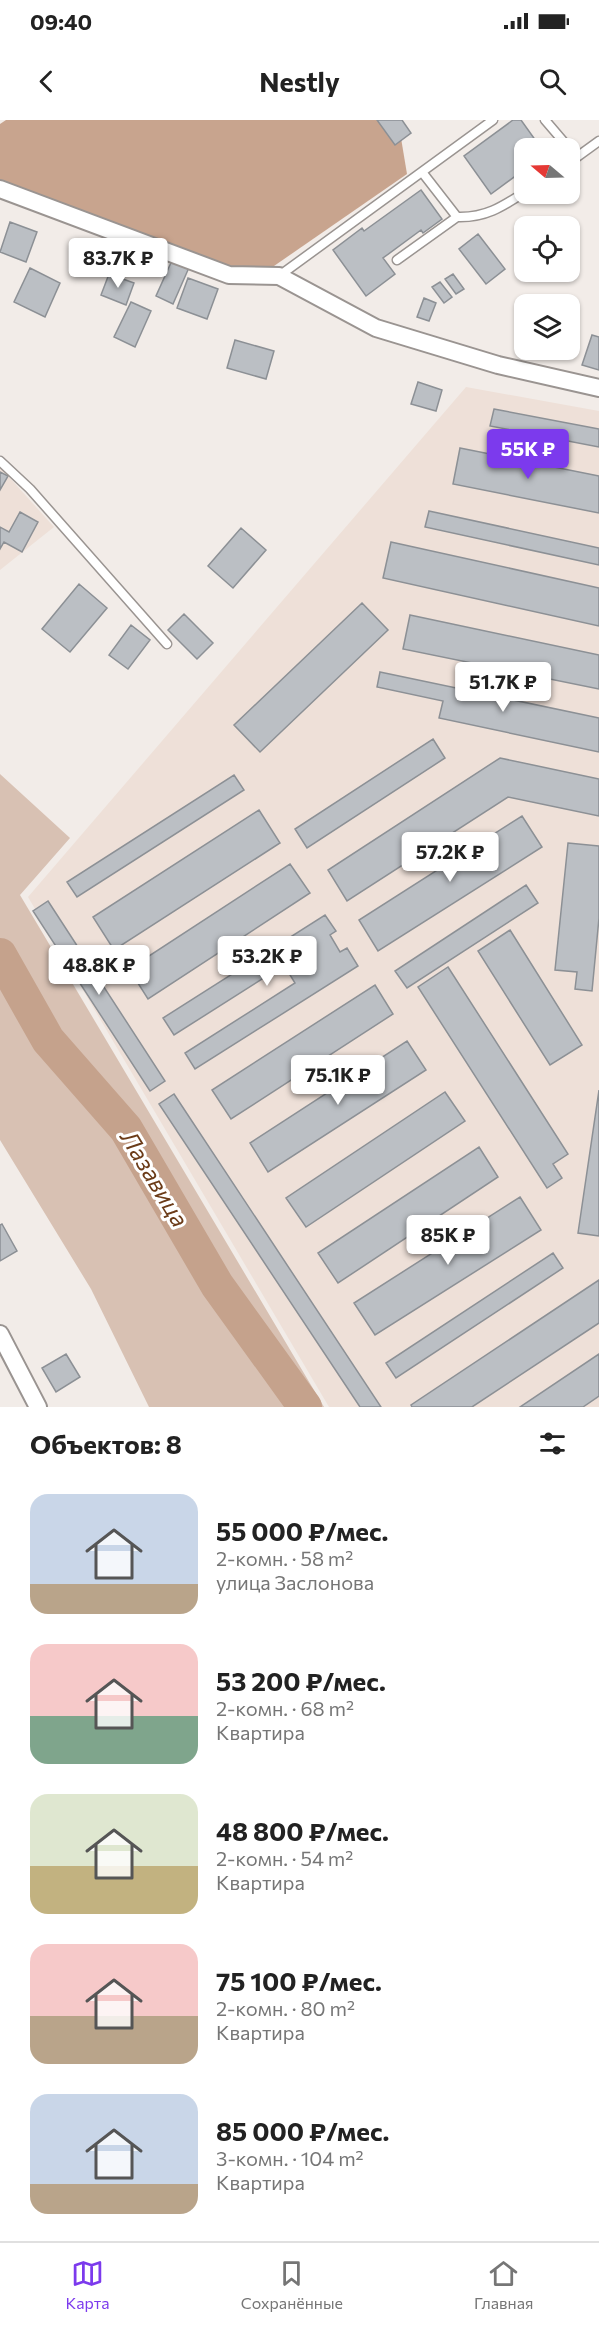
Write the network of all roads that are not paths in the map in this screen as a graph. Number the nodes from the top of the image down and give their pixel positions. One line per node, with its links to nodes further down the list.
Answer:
1 (493, 120): 6 (lane)
2 (545, 120): 3 (lane)
3 (560, 138)
4 (599, 141): 5 (lane)
5 (580, 155)
6 (422, 172): 9 (lane); 11 (lane)
7 (0, 189): 11 (street)
8 (514, 199): 9 (lane)
9 (457, 217): 10 (lane)
10 (397, 260)
11 (279, 276): 12 (street)
12 (599, 388)
13 (0, 461): 14 (lane)
14 (167, 644)
15 (0, 1334): 16 (street)
16 (38, 1407)

